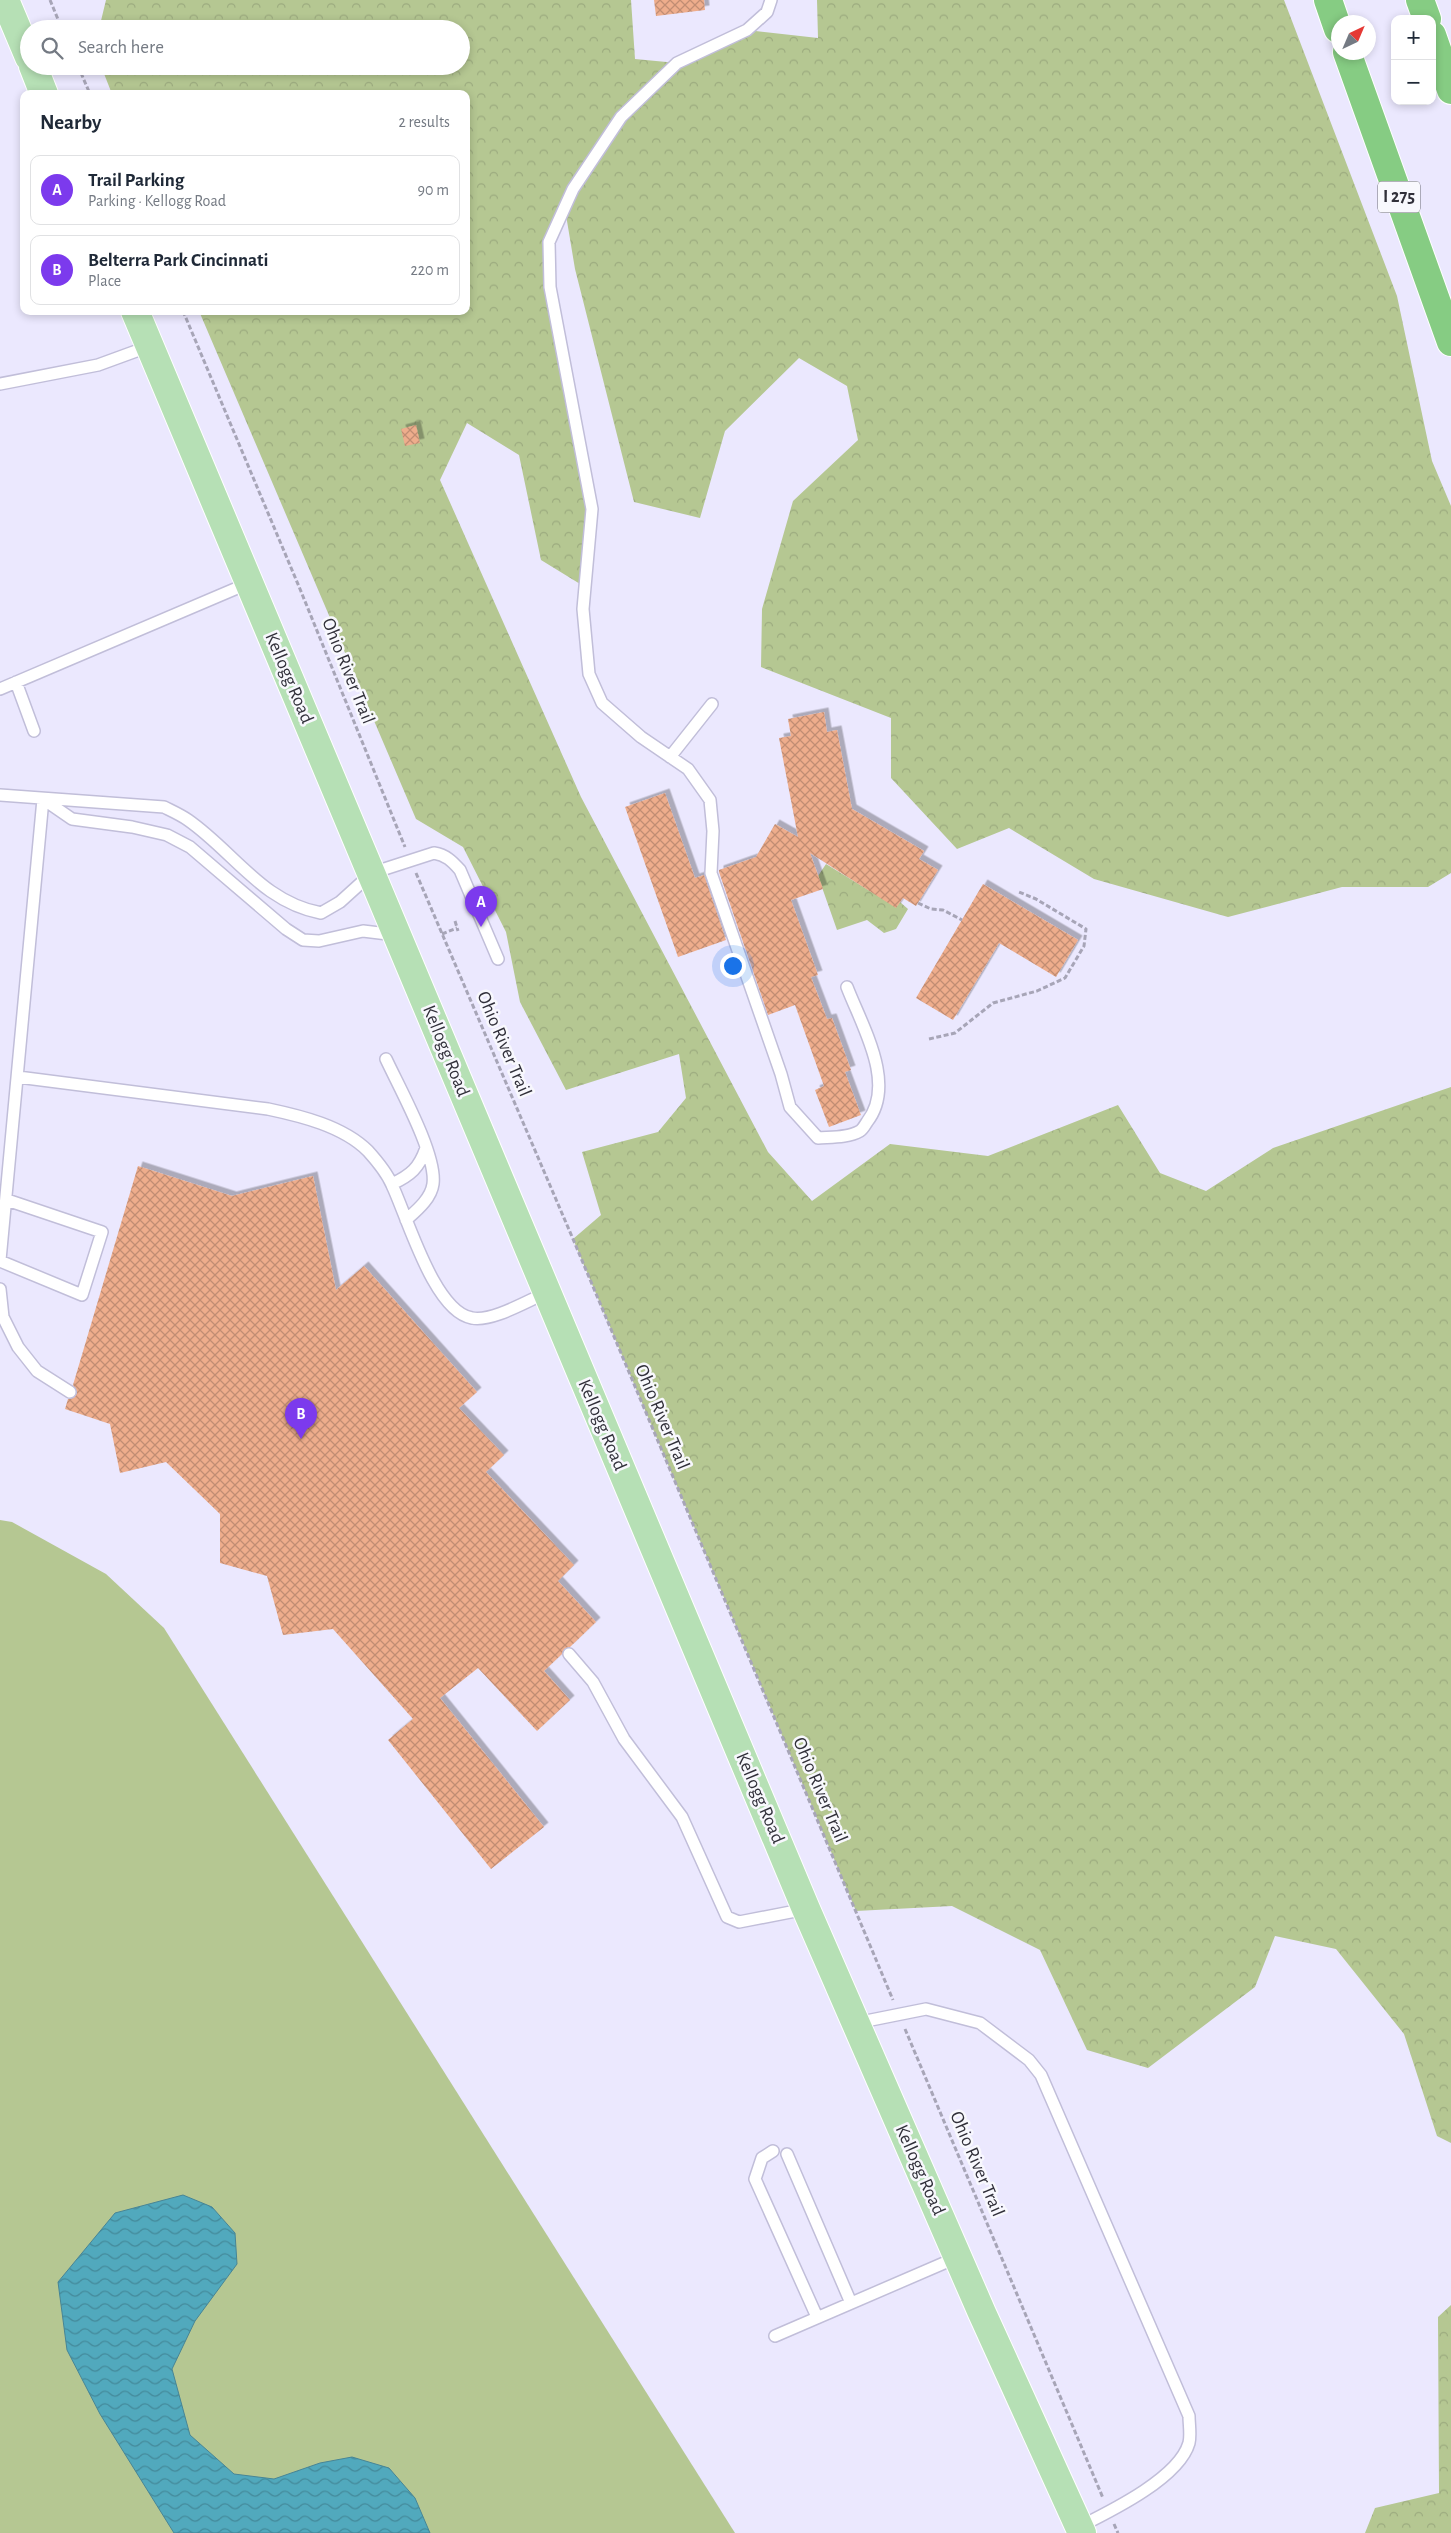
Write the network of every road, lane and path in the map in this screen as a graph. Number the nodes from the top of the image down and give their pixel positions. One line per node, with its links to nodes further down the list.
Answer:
1 (5, 0): 9 (main road)
2 (50, 0): 8 (path)
3 (771, 0): 27 (lane)
4 (1328, 0): 6 (highway)
5 (1420, 0): 7 (highway)
6 (1333, 15)
7 (1426, 15)
8 (58, 20)
9 (20, 36)
10 (1436, 47): 16 (highway)
11 (1350, 60): 19 (highway, I 275)
12 (37, 75): 14 (main road)
13 (82, 75): 15 (path)
14 (42, 90)
15 (88, 90)
16 (1451, 90)
17 (137, 315): 20 (main road, Kellogg Road)
18 (185, 315): 30 (path, Ohio River Trail)
19 (1451, 342)
20 (150, 346): 21 (lane); 22 (main road, Kellogg Road)
21 (0, 384)
22 (249, 584): 23 (lane); 31 (main road, Kellogg Road)
23 (16, 682): 24 (lane); 26 (lane)
24 (0, 689)
25 (712, 704): 27 (lane)
26 (34, 731)
27 (670, 757): 39 (lane)
28 (0, 796): 29 (lane)
29 (44, 799): 31 (lane); 37 (lane); 42 (lane)
30 (411, 862): 31 (lane); 36 (path, Ohio River Trail); 38 (lane)
31 (372, 873): 37 (main road, Kellogg Road)
32 (1019, 892): 40 (path)
33 (918, 903): 34 (path)
34 (962, 920)
35 (454, 921): 36 (path)
36 (442, 934): 53 (path, Ohio River Trail)
37 (398, 936): 49 (main road, Kellogg Road)
38 (498, 959)
39 (847, 987)
40 (929, 1039)
41 (386, 1059): 43 (lane)
42 (18, 1077): 44 (lane); 45 (lane)
43 (426, 1148): 44 (lane); 46 (lane)
44 (392, 1184): 46 (lane)
45 (5, 1194): 47 (lane); 47 (lane)
46 (406, 1220): 49 (lane)
47 (0, 1261)
48 (0, 1289): 50 (lane)
49 (546, 1293): 52 (main road, Kellogg Road)
50 (70, 1392)
51 (569, 1654): 52 (lane)
52 (806, 1909): 54 (main road, Kellogg Road)
53 (899, 2013): 54 (lane); 61 (path, Ohio River Trail); 61 (lane)
54 (856, 2023): 57 (main road, Kellogg Road)
55 (773, 2151): 59 (lane)
56 (787, 2154): 58 (lane)
57 (958, 2257): 58 (lane); 62 (main road, Kellogg Road)
58 (851, 2303): 59 (lane)
59 (817, 2317): 60 (lane)
60 (775, 2336)
61 (1109, 2512): 62 (lane); 63 (path, Ohio River Trail)
62 (1081, 2530)
63 (1118, 2533)

